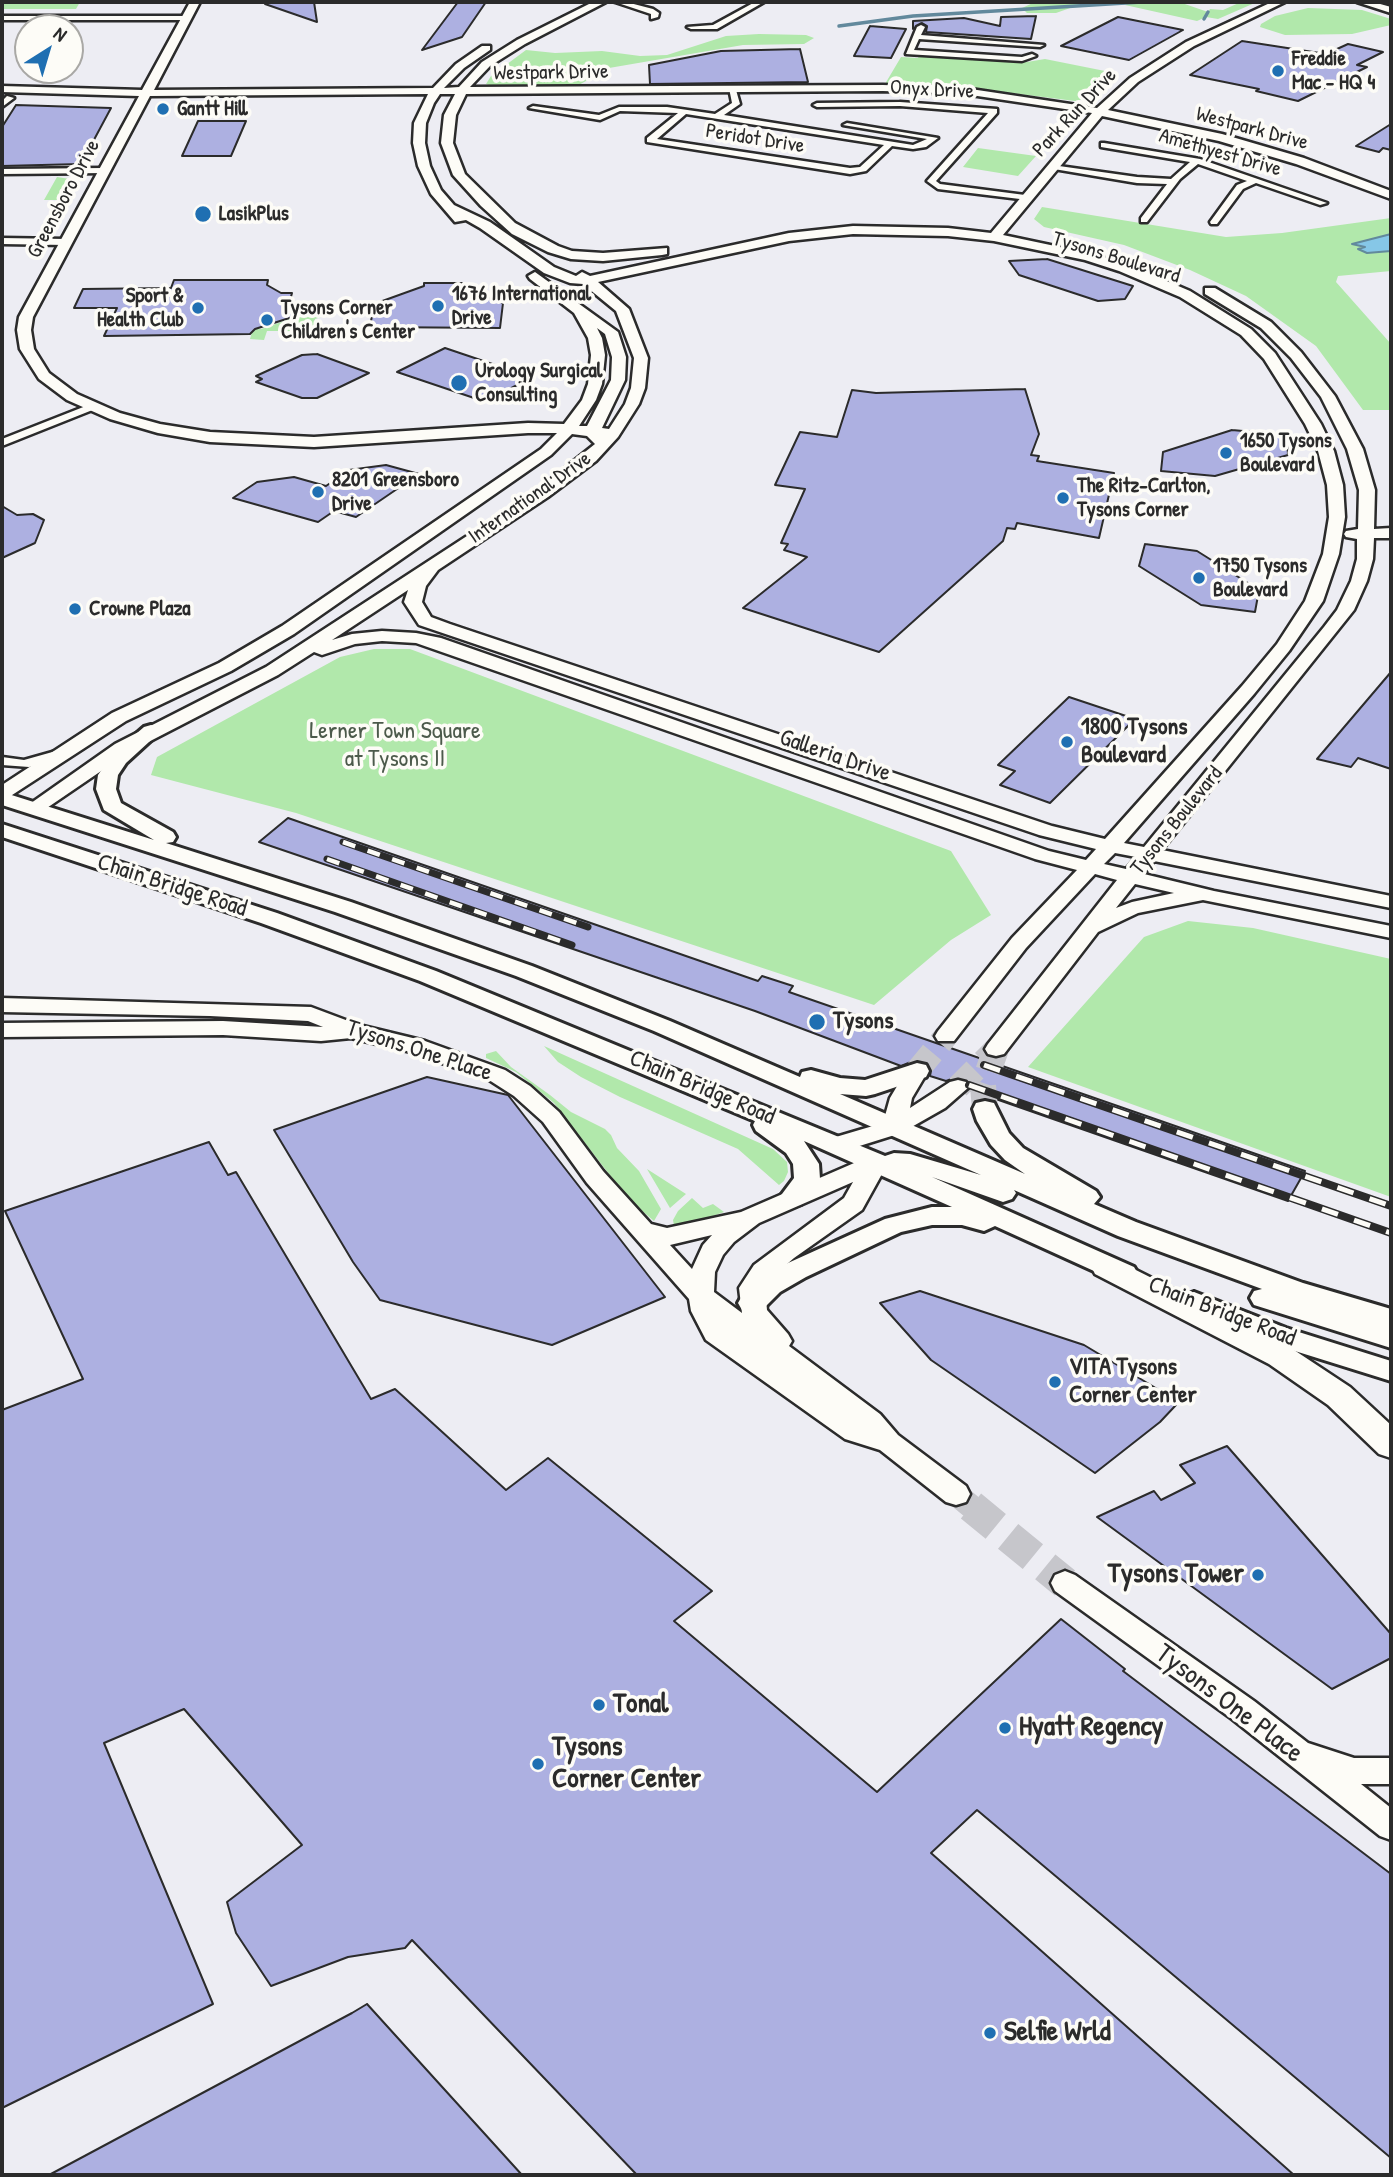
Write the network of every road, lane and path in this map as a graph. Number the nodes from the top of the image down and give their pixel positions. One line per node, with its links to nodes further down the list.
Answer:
1 (195, 2): 12 (street, Greensboro Drive)
2 (575, 2): 19 (street, International Drive)
3 (601, 2): 20 (street, International Drive)
4 (619, 2): 5 (street)
5 (631, 2): 10 (street)
6 (760, 2): 13 (street)
7 (1280, 2): 29 (street, Park Run Drive)
8 (1362, 2): 9 (street)
9 (1391, 10)
10 (654, 17)
11 (2, 18): 12 (street)
12 (186, 18): 22 (street, Greensboro Drive)
13 (691, 27)
14 (920, 27): 15 (street)
15 (916, 37): 16 (street); 17 (street)
16 (1040, 45)
17 (1032, 56)
18 (733, 93): 20 (street, Westpark Drive); 29 (street, Westpark Drive); 30 (street, Peridot Drive)
19 (432, 96): 20 (street, Westpark Drive); 22 (street, Westpark Drive); 23 (street, Westpark Drive); 44 (street, International Drive)
20 (459, 96): 47 (street, International Drive)
21 (4, 97): 22 (street, Westpark Drive)
22 (143, 97): 23 (street, Westpark Drive); 37 (street, Greensboro Drive)
23 (342, 100): 24 (street)
24 (387, 104)
25 (817, 105): 26 (street, Onyx Drive)
26 (867, 105): 31 (street, Peridot Drive); 42 (street, Onyx Drive)
27 (533, 108): 28 (street, Peridot Drive)
28 (685, 111): 30 (street, Peridot Drive); 33 (street, Peridot Drive)
29 (1099, 112): 36 (street, Park Run Drive); 41 (street, Westpark Drive)
30 (718, 116): 32 (street, Peridot Drive)
31 (847, 125): 32 (street, Peridot Drive); 33 (street, Peridot Drive)
32 (835, 135): 33 (street, Peridot Drive)
33 (890, 144)
34 (1104, 145): 35 (street, Amethyest Drive)
35 (1197, 161): 39 (street, Amethyest Drive); 40 (street)
36 (1052, 168): 40 (street); 42 (street, Park Run Drive)
37 (103, 171): 38 (street); 50 (street, Greensboro Drive)
38 (2, 172)
39 (1256, 180): 43 (street, Amethyest Drive); 46 (street)
40 (1171, 185): 45 (street)
41 (1391, 195)
42 (1025, 198): 48 (street, Park Run Drive)
43 (1324, 203)
44 (451, 208): 53 (street); 55 (street, International Drive)
45 (1144, 220)
46 (1214, 222)
47 (508, 224): 51 (street); 54 (street, International Drive)
48 (997, 233): 51 (street, Tysons Boulevard); 52 (street, Tysons Boulevard); 65 (street, Tysons Boulevard); 66 (street, Tysons Boulevard)
49 (2, 241): 50 (street)
50 (66, 242): 58 (street, Greensboro Drive)
51 (700, 245): 54 (street, Tysons Boulevard)
52 (673, 263): 54 (street, Tysons Boulevard); 56 (street)
53 (563, 276): 54 (street); 55 (street)
54 (583, 277): 56 (street, International Drive)
55 (541, 280): 57 (street, International Drive)
56 (622, 309): 62 (main road, International Drive)
57 (580, 310): 61 (street, International Drive); 62 (street)
58 (91, 407): 59 (street, Greensboro Drive); 63 (street)
59 (456, 433): 60 (street, Greensboro Drive); 61 (street, Greensboro Drive)
60 (490, 435): 61 (street, Greensboro Drive); 64 (street)
61 (568, 436): 62 (street, Greensboro Drive); 64 (street, International Drive); 68 (street)
62 (604, 437): 68 (street, International Drive)
63 (2, 443)
64 (525, 452): 71 (street, International Drive)
65 (1336, 527): 66 (street); 76 (street, Tysons Boulevard)
66 (1367, 532): 67 (street); 77 (street, Tysons Boulevard)
67 (1391, 533)
68 (444, 557): 69 (street, International Drive); 76 (street, Galleria Drive)
69 (272, 671): 70 (street, International Drive); 78 (street, Galleria Drive)
70 (150, 731): 74 (street, International Drive); 79 (main road)
71 (58, 754): 72 (street); 73 (street, International Drive)
72 (2, 761)
73 (2, 795): 74 (main road, Chain Bridge Road)
74 (34, 808): 75 (main road, International Drive); 79 (main road, Chain Bridge Road)
75 (2, 830): 93 (main road, Chain Bridge Road)
76 (1110, 846): 77 (street, Galleria Drive); 78 (street, Tysons Boulevard)
77 (1150, 853): 80 (street, Tysons Boulevard); 82 (street, Galleria Drive)
78 (1089, 868): 80 (street, Galleria Drive); 89 (street, Tysons Boulevard)
79 (242, 874): 86 (main road, Chain Bridge Road)
80 (1130, 877): 81 (street, Galleria Drive); 84 (street, Tysons Boulevard)
81 (1214, 898): 83 (street, Galleria Drive); 84 (street)
82 (1391, 902)
83 (1391, 932)
84 (1085, 933): 90 (street, Tysons Boulevard)
85 (2, 1005): 88 (street, Tysons One Place)
86 (662, 1026): 91 (main road); 95 (main road, Chain Bridge Road)
87 (2, 1030): 88 (street)
88 (353, 1031): 102 (street, Tysons One Place)
89 (946, 1035)
90 (996, 1049)
91 (918, 1070): 95 (street)
92 (958, 1087): 95 (street)
93 (737, 1103): 96 (main road, Chain Bridge Road); 100 (main road)
94 (985, 1109): 104 (main road)
95 (881, 1131): 96 (street); 97 (main road); 98 (main road); 104 (main road, Chain Bridge Road)
96 (837, 1145): 97 (main road, Chain Bridge Road)
97 (876, 1163): 98 (main road); 99 (main road, Chain Bridge Road); 100 (street); 107 (street)
98 (910, 1163): 99 (main road); 109 (main road)
99 (938, 1192): 103 (main road, Chain Bridge Road)
100 (792, 1198): 101 (street)
101 (750, 1217): 102 (street); 106 (street)
102 (640, 1230): 106 (street, Tysons One Place)
103 (1056, 1244): 105 (main road, Chain Bridge Road); 107 (main road)
104 (1209, 1261): 108 (main road, Chain Bridge Road)
105 (1106, 1266): 110 (main road, Chain Bridge Road); 113 (highway)
106 (701, 1296): 111 (street, Tysons One Place); 112 (street, Tysons One Place)
107 (752, 1303): 111 (street)
108 (1391, 1319)
109 (1391, 1338)
110 (1391, 1371)
111 (831, 1390): 112 (street, Tysons One Place)
112 (889, 1442): 114 (street, Tysons One Place)
113 (1391, 1445)
114 (956, 1494)
115 (1065, 1583): 116 (street, Tysons One Place)
116 (1293, 1751): 117 (street); 118 (street, Tysons One Place)
117 (1391, 1771)
118 (1391, 1826)

